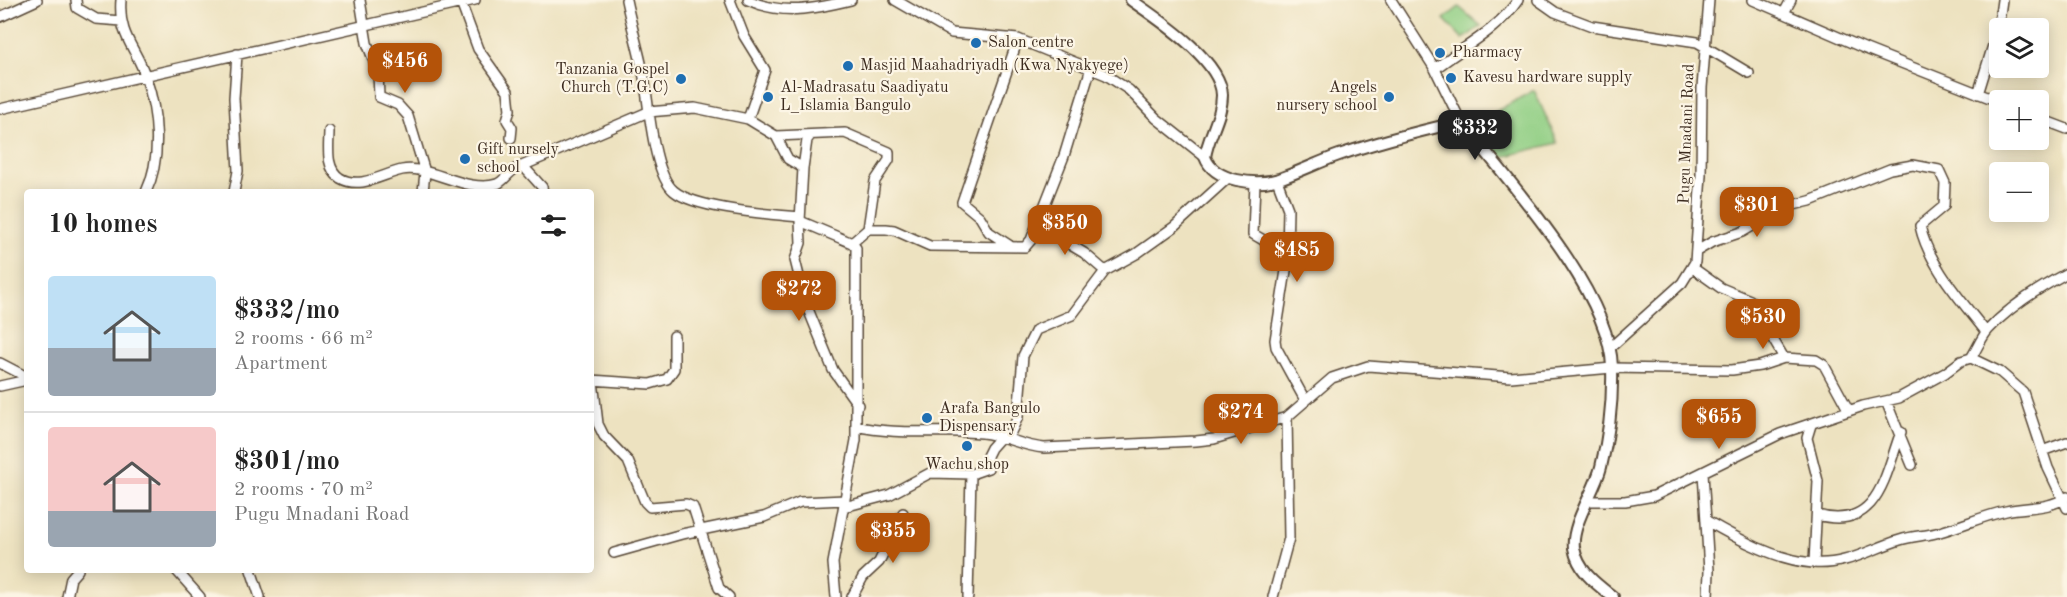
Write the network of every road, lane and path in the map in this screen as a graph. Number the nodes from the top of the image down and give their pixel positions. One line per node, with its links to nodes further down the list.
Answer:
1 (36, 0): 21 (street)
2 (76, 0): 22 (street)
3 (121, 0): 22 (street)
4 (360, 0): 23 (street)
5 (475, 0): 19 (street)
6 (626, 0): 34 (street)
7 (729, 0): 35 (street)
8 (748, 0): 9 (street)
9 (851, 0)
10 (1131, 0): 43 (street)
11 (1391, 0): 28 (street)
12 (1518, 0): 28 (street)
13 (1538, 0): 25 (street)
14 (1709, 0): 25 (street, Pugu Mnadani Road)
15 (1753, 0): 20 (street)
16 (1791, 0): 20 (street)
17 (2002, 0): 31 (street)
18 (900, 1): 24 (street)
19 (461, 3): 23 (street); 42 (street)
20 (1784, 13): 31 (street)
21 (0, 17)
22 (121, 21): 30 (street)
23 (363, 25): 26 (street); 46 (street)
24 (1018, 39): 27 (street); 58 (street)
25 (1706, 46): 29 (street); 59 (street, Pugu Mnadani Road)
26 (237, 54): 30 (street); 51 (street)
27 (1091, 68): 43 (street); 55 (street)
28 (1435, 69): 36 (street)
29 (1749, 73)
30 (146, 77): 33 (street); 50 (street)
31 (1978, 94): 32 (street)
32 (1989, 98)
33 (0, 109)
34 (648, 112): 35 (street); 44 (street); 54 (street)
35 (748, 119): 40 (street)
36 (1461, 122): 48 (street); 66 (street)
37 (2049, 122): 38 (street)
38 (2067, 129)
39 (329, 131): 46 (street)
40 (776, 136): 41 (street); 45 (street)
41 (810, 136): 45 (street); 56 (street)
42 (511, 138)
43 (1205, 157): 47 (street)
44 (523, 166): 46 (street); 53 (street)
45 (803, 168): 54 (street)
46 (425, 172): 52 (street)
47 (1228, 178): 49 (street); 62 (street)
48 (1277, 180): 49 (street); 60 (street)
49 (1255, 182): 60 (street)
50 (147, 189)
51 (235, 189)
52 (423, 189)
53 (542, 189)
54 (800, 219): 57 (street); 78 (street)
55 (1037, 225): 58 (street); 62 (street)
56 (868, 229): 57 (street); 58 (street)
57 (852, 243): 78 (street)
58 (1009, 245)
59 (1697, 251): 61 (street, Pugu Mnadani Road); 64 (street)
60 (1287, 254): 76 (street)
61 (1693, 268): 66 (street, Pugu Mnadani Road); 67 (street)
62 (1105, 271): 84 (street)
63 (2067, 273): 64 (street)
64 (1986, 332): 68 (street)
65 (674, 336): 73 (street)
66 (1611, 347): 70 (street)
67 (1784, 358): 70 (street); 79 (street)
68 (1971, 358): 77 (street); 86 (street)
69 (0, 363): 71 (street)
70 (1612, 368): 76 (street); 90 (street)
71 (24, 377)
72 (24, 380): 74 (street)
73 (594, 381)
74 (0, 386)
75 (594, 395): 96 (street)
76 (1305, 400): 80 (street)
77 (1886, 401): 79 (street); 83 (street)
78 (858, 405): 82 (street)
79 (1849, 411): 81 (street)
80 (1287, 417): 84 (street); 109 (street)
81 (1811, 425): 88 (street); 94 (street)
82 (856, 426): 84 (street); 92 (street)
83 (1901, 432): 87 (street); 94 (street)
84 (1004, 436): 89 (street)
85 (2067, 442): 86 (street)
86 (2042, 451): 91 (street)
87 (1912, 465)
88 (1703, 473): 90 (street); 95 (street)
89 (971, 474): 92 (street); 108 (street)
90 (1589, 501): 110 (street)
91 (2065, 502): 98 (street)
92 (844, 503): 96 (street); 106 (street)
93 (903, 513): 107 (street)
94 (1817, 515): 98 (street)
95 (1707, 521): 98 (street); 111 (street)
96 (700, 530): 97 (street); 105 (street)
97 (614, 553)
98 (1814, 563)
99 (75, 573): 102 (street)
100 (179, 573): 103 (street)
101 (252, 573): 104 (street)
102 (67, 597)
103 (200, 597)
104 (260, 597)
105 (729, 597)
106 (836, 597)
107 (852, 597)
108 (968, 597)
109 (1273, 597)
110 (1612, 597)
111 (1708, 597)

